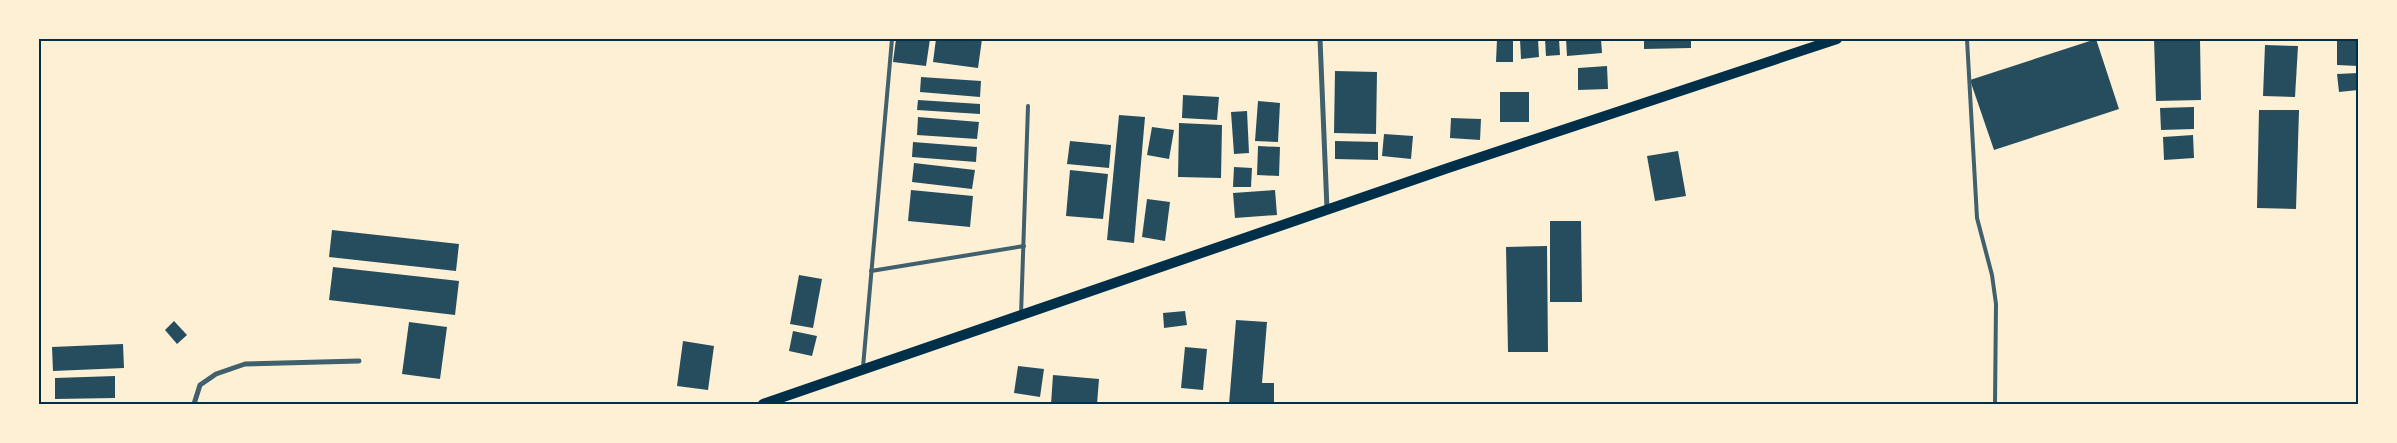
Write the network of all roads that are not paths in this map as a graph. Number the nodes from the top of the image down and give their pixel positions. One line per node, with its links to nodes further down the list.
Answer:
1 (892, 39): 8 (lane)
2 (1320, 39): 6 (street)
3 (1837, 39): 6 (main road)
4 (1967, 39): 14 (lane)
5 (1028, 106): 7 (lane)
6 (1327, 209): 9 (main road)
7 (1024, 246): 8 (lane); 9 (lane)
8 (871, 271): 11 (lane)
9 (1021, 315): 11 (main road)
10 (359, 361): 12 (street)
11 (863, 370): 13 (main road)
12 (194, 404)
13 (762, 404)
14 (1995, 404)

